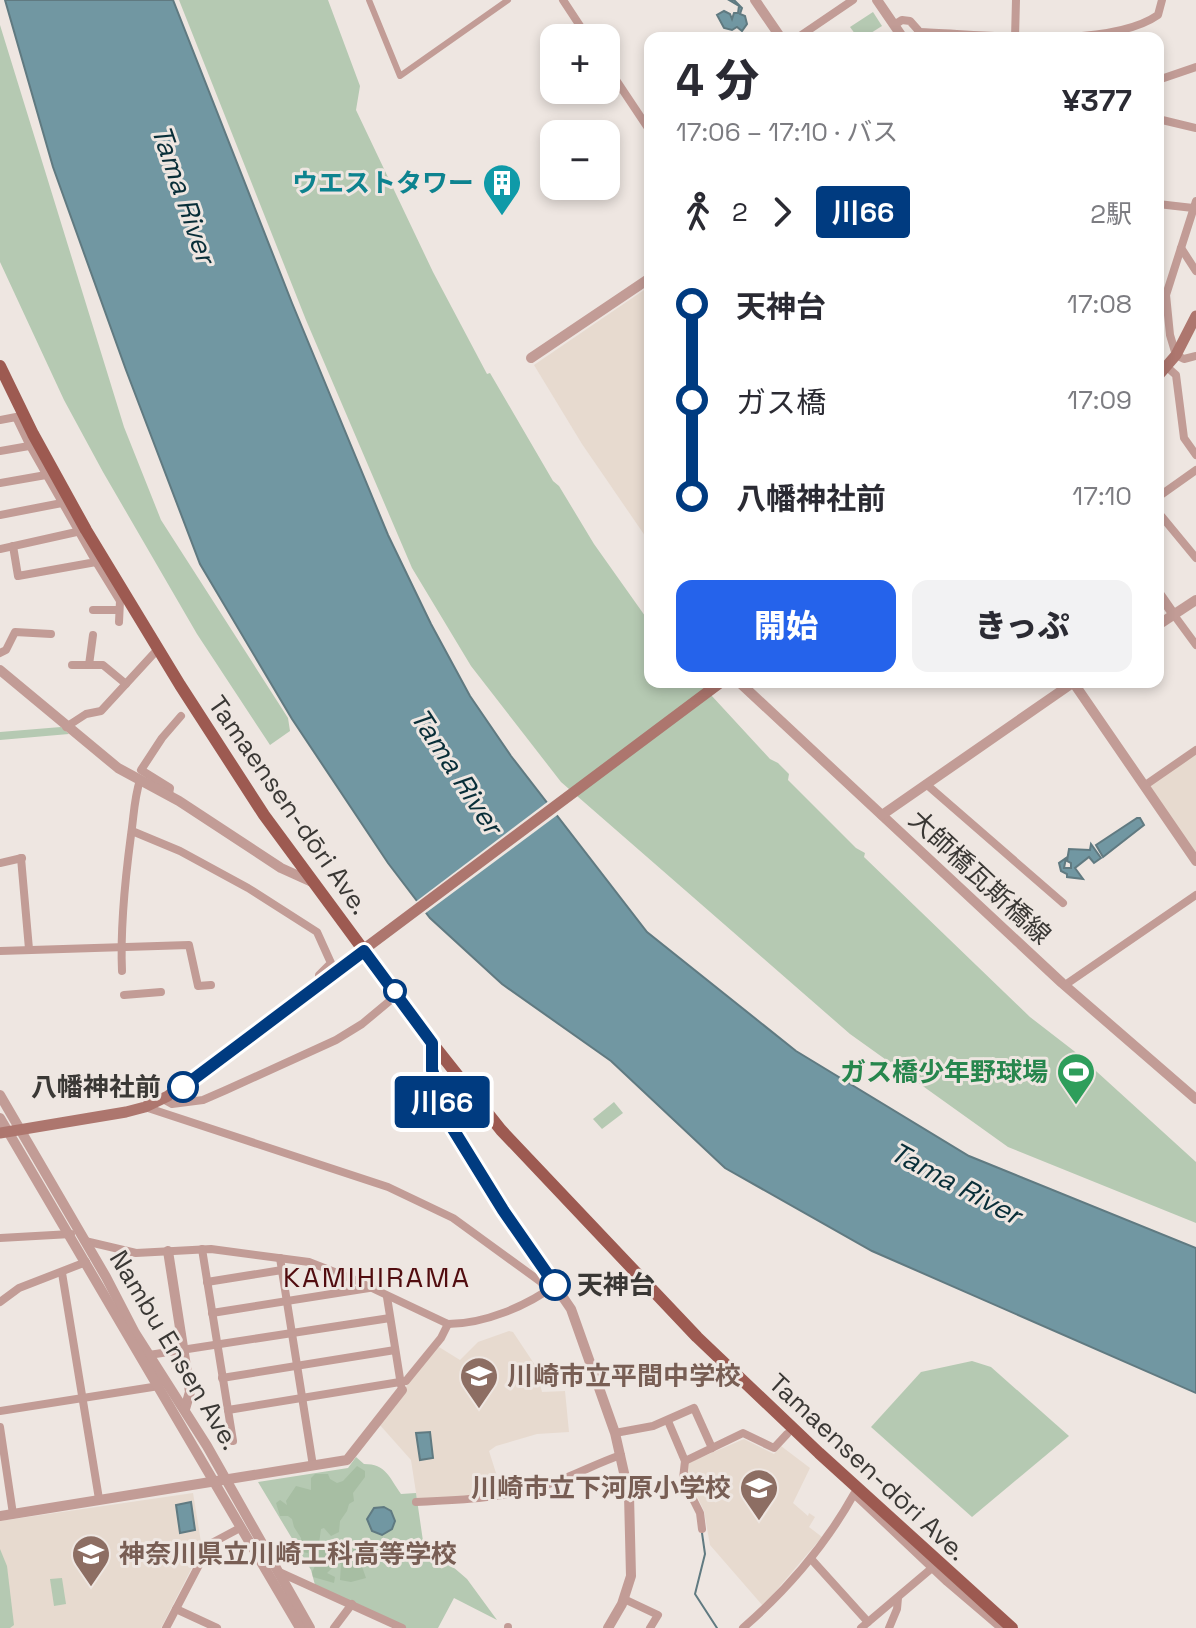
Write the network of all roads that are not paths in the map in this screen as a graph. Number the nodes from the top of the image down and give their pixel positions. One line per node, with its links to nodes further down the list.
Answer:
1 (369, 0): 2 (street)
2 (508, 0)
3 (563, 0): 9 (street)
4 (755, 0): 11 (street)
5 (853, 0): 12 (street)
6 (877, 0): 10 (street)
7 (1016, 0): 15 (street)
8 (1162, 0): 16 (street)
9 (579, 24)
10 (894, 25): 13 (street); 14 (street)
11 (777, 32)
12 (806, 32)
13 (899, 32)
14 (916, 32)
15 (1014, 32)
16 (1122, 32)
17 (1196, 67): 18 (street)
18 (1164, 78)
19 (620, 86): 21 (street)
20 (1164, 120): 22 (street)
21 (644, 122)
22 (1196, 128)
23 (1164, 204): 24 (street)
24 (1195, 204): 25 (street)
25 (1181, 248): 26 (street); 28 (street)
26 (1196, 271)
27 (644, 282): 33 (street)
28 (1164, 289)
29 (1164, 304): 31 (street)
30 (1196, 316): 31 (main road)
31 (1176, 355): 32 (street); 35 (main road)
32 (1196, 356)
33 (531, 358)
34 (0, 366): 48 (main road, Tamaensen-dōri Ave.)
35 (1164, 370)
36 (1164, 372): 40 (street)
37 (0, 420): 38 (street)
38 (29, 446): 39 (street); 42 (street)
39 (0, 451)
40 (1196, 455)
41 (1196, 470): 44 (street)
42 (46, 475): 43 (street); 45 (street)
43 (0, 483)
44 (1164, 493)
45 (62, 503): 46 (street); 48 (street)
46 (0, 515)
47 (1164, 519): 51 (street)
48 (82, 531): 49 (street); 52 (street); 55 (main road, Tamaensen-dōri Ave.)
49 (13, 546): 50 (street); 52 (street)
50 (0, 549)
51 (1196, 558)
52 (96, 562): 55 (street)
53 (1196, 600): 57 (street)
54 (1164, 601): 57 (street)
55 (122, 603): 56 (street); 59 (street); 63 (main road, Tamaensen-dōri Ave.)
56 (93, 610)
57 (1174, 615): 58 (street); 62 (street)
58 (1164, 621)
59 (119, 622)
60 (51, 634): 64 (street)
61 (93, 635): 66 (street)
62 (1196, 645)
63 (158, 649): 68 (street); 84 (main road, Tamaensen-dōri Ave.)
64 (0, 653)
65 (72, 665): 66 (street)
66 (89, 665): 68 (street)
67 (0, 670): 74 (street)
68 (126, 684): 74 (street)
69 (713, 688): 90 (main road)
70 (745, 688): 80 (street, 大師橋瓦斯橋線)
71 (1065, 688): 77 (street)
72 (1078, 688): 78 (street)
73 (181, 716): 79 (street)
74 (66, 727): 76 (street)
75 (1196, 750): 78 (street)
76 (140, 780): 79 (street); 81 (street)
77 (926, 784): 80 (street); 86 (street)
78 (1144, 786): 82 (street)
79 (169, 794): 84 (street)
80 (882, 815): 94 (street, 大師橋瓦斯橋線)
81 (132, 831): 87 (street); 93 (street)
82 (1196, 861)
83 (0, 863): 88 (street)
84 (312, 882): 90 (main road, Tamaensen-dōri Ave.)
85 (1196, 895): 94 (street)
86 (1063, 903)
87 (121, 948): 88 (street); 91 (street); 92 (street)
88 (29, 949): 89 (street)
89 (0, 951)
90 (364, 951): 93 (main road); 96 (main road, Tamaensen-dōri Ave.)
91 (122, 971)
92 (211, 985)
93 (320, 985): 100 (main road)
94 (1065, 985): 101 (street, 大師橋瓦斯橋線)
95 (161, 992): 97 (street)
96 (398, 994): 98 (main road, Tamaensen-dōri Ave.); 100 (street)
97 (124, 995)
98 (432, 1043): 115 (street); 171 (main road, Tamaensen-dōri Ave.)
99 (0, 1095): 104 (street, Nambu Ensen Ave.)
100 (163, 1099): 102 (main road)
101 (1196, 1099)
102 (145, 1107): 104 (main road); 115 (street)
103 (0, 1118): 104 (street, Nambu Ensen Ave.)
104 (9, 1132): 105 (street, Nambu Ensen Ave.)
105 (78, 1236): 106 (street); 108 (street); 110 (street, Nambu Ensen Ave.); 126 (street, Nambu Ensen Ave.)
106 (0, 1238)
107 (206, 1249): 108 (street); 109 (street); 113 (street)
108 (168, 1251): 124 (street)
109 (280, 1258): 111 (street); 114 (street)
110 (86, 1262): 112 (street); 129 (street, Nambu Ensen Ave.)
111 (282, 1270): 113 (street); 117 (street)
112 (62, 1273): 118 (street); 131 (street)
113 (207, 1282): 119 (street)
114 (370, 1288): 116 (street); 117 (street)
115 (551, 1288): 121 (street); 138 (street)
116 (387, 1297): 120 (street); 121 (street)
117 (287, 1301): 119 (street); 122 (street)
118 (0, 1302)
119 (212, 1313): 123 (street)
120 (390, 1318): 122 (street); 125 (street)
121 (448, 1324): 130 (street)
122 (292, 1334): 123 (street); 127 (street)
123 (217, 1346): 124 (street); 128 (street)
124 (184, 1350): 126 (street); 133 (street)
125 (395, 1350): 127 (street); 130 (street)
126 (149, 1355): 133 (street, Nambu Ensen Ave.)
127 (297, 1366): 128 (street); 132 (street)
128 (222, 1378): 134 (street)
129 (159, 1386): 131 (street); 145 (street, Nambu Ensen Ave.)
130 (402, 1386): 132 (street); 144 (street)
131 (83, 1398): 135 (street); 146 (street)
132 (302, 1398): 134 (street); 144 (street)
133 (185, 1409): 145 (street, Nambu Ensen Ave.)
134 (228, 1410): 140 (street)
135 (0, 1411)
136 (668, 1421): 138 (street); 141 (street); 143 (street)
137 (0, 1427): 148 (street)
138 (615, 1433): 142 (street)
139 (787, 1434): 141 (street)
140 (233, 1441)
141 (712, 1448): 143 (street)
142 (621, 1455): 147 (street); 157 (street)
143 (685, 1461): 151 (street)
144 (313, 1466): 145 (street)
145 (220, 1481): 146 (street); 150 (street, Nambu Ensen Ave.); 155 (street, Nambu Ensen Ave.)
146 (99, 1499): 148 (street)
147 (416, 1502)
148 (13, 1514): 149 (street)
149 (0, 1516)
150 (240, 1528): 153 (street, Nambu Ensen Ave.); 159 (street)
151 (702, 1529)
152 (812, 1560): 154 (street); 160 (street); 169 (street)
153 (265, 1567): 155 (street); 163 (street, Nambu Ensen Ave.)
154 (932, 1568): 156 (street); 171 (street)
155 (277, 1572): 158 (street); 164 (street, Nambu Ensen Ave.)
156 (898, 1598): 160 (street); 170 (street)
157 (624, 1599): 167 (street); 168 (street)
158 (352, 1604): 165 (street); 166 (street)
159 (176, 1609): 161 (street); 162 (street)
160 (864, 1625)
161 (166, 1628)
162 (217, 1628)
163 (300, 1628)
164 (310, 1628)
165 (334, 1628)
166 (402, 1628)
167 (608, 1628)
168 (650, 1628)
169 (743, 1628)
170 (889, 1628)
171 (1002, 1628)

